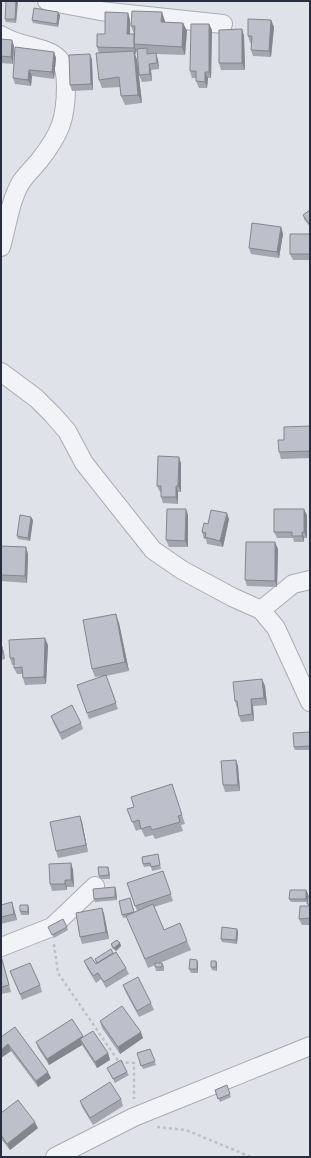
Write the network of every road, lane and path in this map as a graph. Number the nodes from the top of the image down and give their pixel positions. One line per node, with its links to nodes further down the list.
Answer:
1 (46, 1): 2 (street)
2 (224, 24)
3 (1, 36): 4 (street)
4 (1, 246)
5 (1, 372): 7 (street)
6 (310, 580): 7 (street)
7 (261, 610): 8 (street)
8 (310, 702)
9 (95, 886): 10 (street)
10 (52, 927): 11 (street); 13 (path)
11 (1, 947)
12 (310, 1046): 13 (street)
13 (134, 1117): 14 (street); 15 (path)
14 (55, 1157)
15 (251, 1157)

